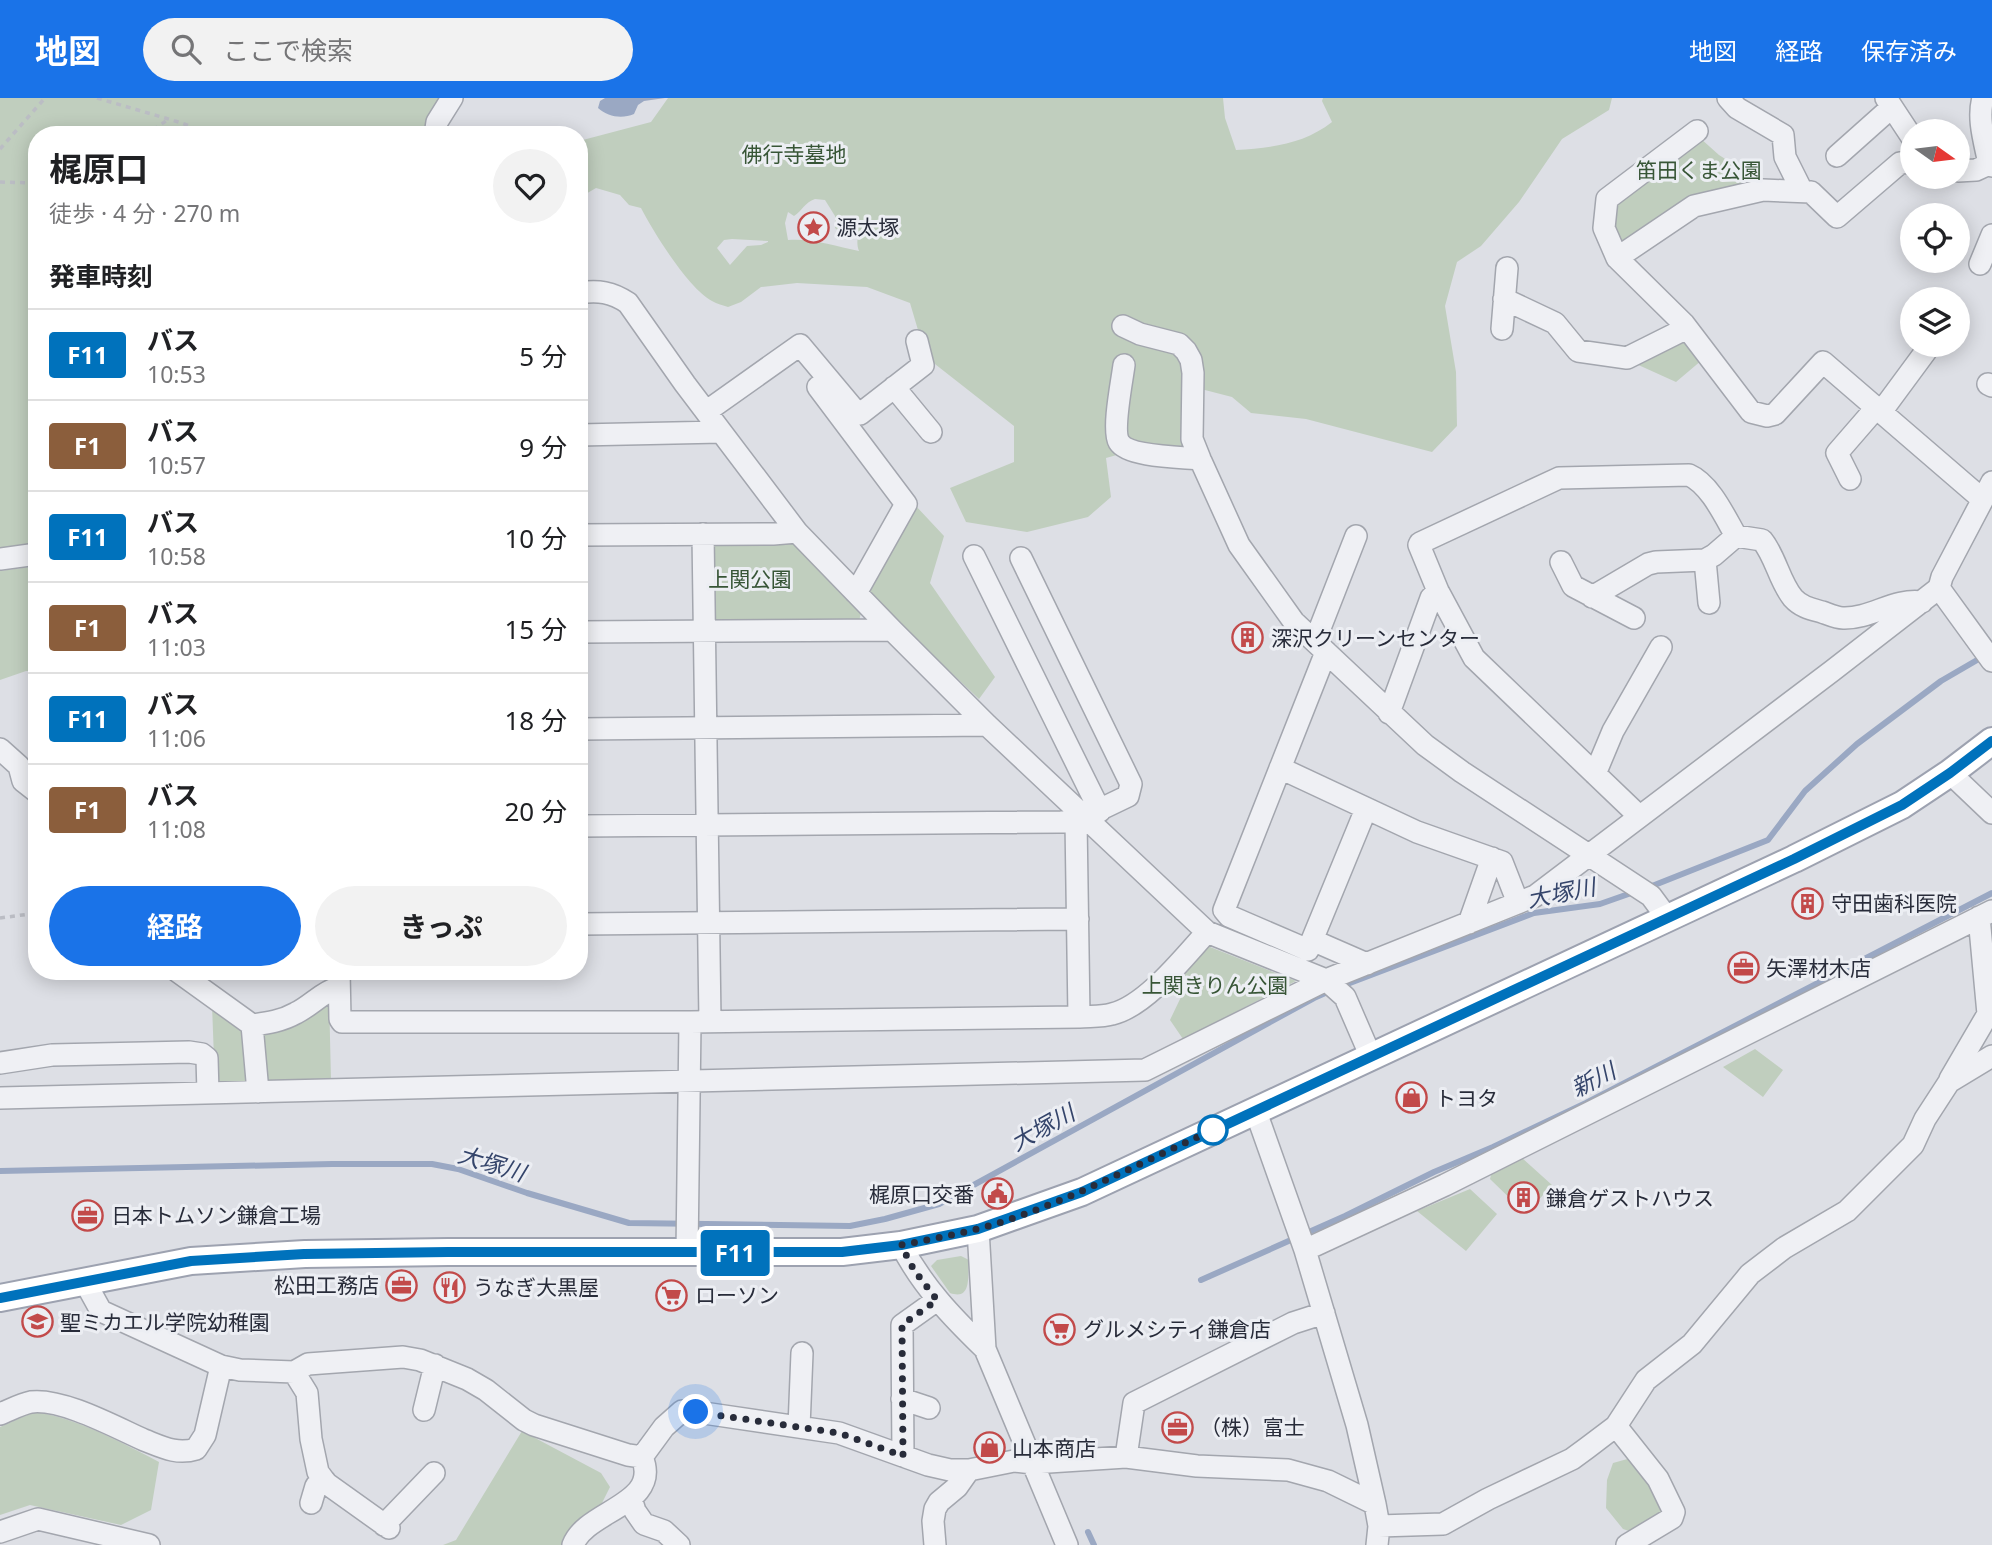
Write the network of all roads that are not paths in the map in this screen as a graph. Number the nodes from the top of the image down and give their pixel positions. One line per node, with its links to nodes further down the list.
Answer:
1 (452, 98): 6 (street)
2 (1983, 98): 10 (street)
3 (1889, 102): 5 (street); 8 (street)
4 (1730, 110): 12 (street)
5 (1900, 125)
6 (436, 126)
7 (1697, 131): 14 (street)
8 (1837, 156)
9 (1900, 162): 12 (street)
10 (1990, 165): 11 (street)
11 (1970, 170)
12 (1802, 191): 14 (street)
13 (1992, 234): 15 (street)
14 (1617, 258): 20 (street)
15 (1980, 264)
16 (1507, 268): 18 (street)
17 (588, 292): 28 (street)
18 (1504, 299): 20 (street); 21 (street)
19 (1123, 326): 32 (street)
20 (1686, 328): 27 (street)
21 (1502, 329)
22 (917, 341): 26 (street)
23 (791, 351): 26 (street); 28 (street); 47 (street)
24 (1921, 357): 27 (street)
25 (1124, 365): 32 (street)
26 (894, 387): 30 (street)
27 (1878, 410): 33 (street); 34 (street)
28 (706, 411): 29 (street)
29 (721, 432): 31 (street); 35 (street)
30 (931, 432)
31 (588, 435)
32 (1200, 459): 55 (street)
33 (1850, 479)
34 (1987, 490): 48 (street)
35 (797, 532): 36 (street); 47 (street)
36 (703, 534): 37 (street); 52 (street)
37 (588, 535)
38 (1356, 536): 55 (street)
39 (1736, 536): 44 (street); 46 (street); 48 (street)
40 (28, 555): 43 (street)
41 (974, 556): 70 (street)
42 (1021, 558): 70 (street)
43 (0, 559)
44 (1705, 560): 49 (street); 50 (street)
45 (1561, 562): 49 (street)
46 (1438, 592): 58 (street); 66 (street)
47 (856, 593): 53 (street)
48 (1930, 595): 57 (street); 71 (street)
49 (1592, 597): 51 (street)
50 (1709, 603)
51 (1634, 618)
52 (704, 630): 53 (street); 54 (street); 60 (street)
53 (892, 630): 59 (street)
54 (588, 632)
55 (1321, 647): 58 (street); 64 (street)
56 (1661, 647): 66 (street)
57 (1992, 661)
58 (1389, 713): 74 (street)
59 (987, 725): 60 (street); 70 (street)
60 (706, 728): 61 (street); 72 (street)
61 (588, 729)
62 (1992, 741): 65 (main road)
63 (0, 749): 67 (street)
64 (1280, 768): 68 (street); 84 (street)
65 (1950, 773): 69 (street); 79 (main road)
66 (1595, 774): 71 (street)
67 (28, 785)
68 (1366, 809): 75 (street); 84 (street)
69 (1992, 813)
70 (1087, 816): 72 (street); 78 (street); 83 (street)
71 (1639, 816): 74 (street)
72 (708, 824): 73 (street); 80 (street)
73 (588, 826)
74 (1588, 856): 76 (street); 79 (street)
75 (1492, 858): 76 (street); 81 (street)
76 (1518, 903): 81 (street)
77 (1986, 914): 97 (street); 104 (street)
78 (1078, 919): 80 (street); 90 (street)
79 (1668, 919): 94 (main road)
80 (709, 923): 82 (street); 91 (street)
81 (1469, 923): 85 (street)
82 (588, 924)
83 (1207, 932): 86 (street); 90 (street)
84 (1310, 945): 85 (street); 86 (street)
85 (1367, 964): 86 (street)
86 (1320, 978): 94 (street); 96 (street)
87 (190, 980): 92 (street)
88 (338, 980): 92 (street)
89 (339, 980): 91 (street)
90 (1079, 1017): 91 (street)
91 (700, 1022): 96 (street)
92 (253, 1025): 98 (street)
93 (1992, 1056): 97 (street)
94 (1371, 1057): 101 (main road)
95 (0, 1063): 99 (street)
96 (690, 1082): 98 (street); 105 (street)
97 (1949, 1082): 119 (street)
98 (258, 1092): 99 (street)
99 (208, 1093): 100 (street)
100 (0, 1098)
101 (1255, 1112): 102 (main road); 104 (street)
102 (978, 1229): 103 (main road); 110 (street)
103 (901, 1245): 105 (main road); 108 (street)
104 (1305, 1250): 109 (street)
105 (687, 1253): 106 (main road)
106 (85, 1282): 107 (main road); 113 (street)
107 (0, 1298)
108 (937, 1300): 110 (street); 115 (street)
109 (1324, 1313): 123 (street); 130 (street)
110 (985, 1349): 124 (street)
111 (802, 1353): 120 (street)
112 (435, 1365): 114 (street); 117 (street); 122 (street)
113 (221, 1366): 114 (street); 118 (street)
114 (294, 1372): 127 (street)
115 (902, 1399): 116 (street); 121 (street)
116 (929, 1408)
117 (424, 1410)
118 (0, 1414)
119 (1616, 1426): 132 (street); 138 (street)
120 (799, 1427): 121 (street); 122 (street)
121 (903, 1456): 125 (street)
122 (642, 1457): 128 (street)
123 (1126, 1457): 124 (street); 130 (street)
124 (1033, 1463): 125 (street); 137 (street)
125 (969, 1470): 136 (street)
126 (434, 1473): 127 (street)
127 (325, 1481): 129 (street)
128 (631, 1498): 134 (street); 135 (street)
129 (311, 1503)
130 (1375, 1504): 132 (street)
131 (0, 1532): 133 (street)
132 (1378, 1535)
133 (149, 1545)
134 (573, 1545)
135 (679, 1545)
136 (935, 1545)
137 (1067, 1545)
138 (1628, 1545)

